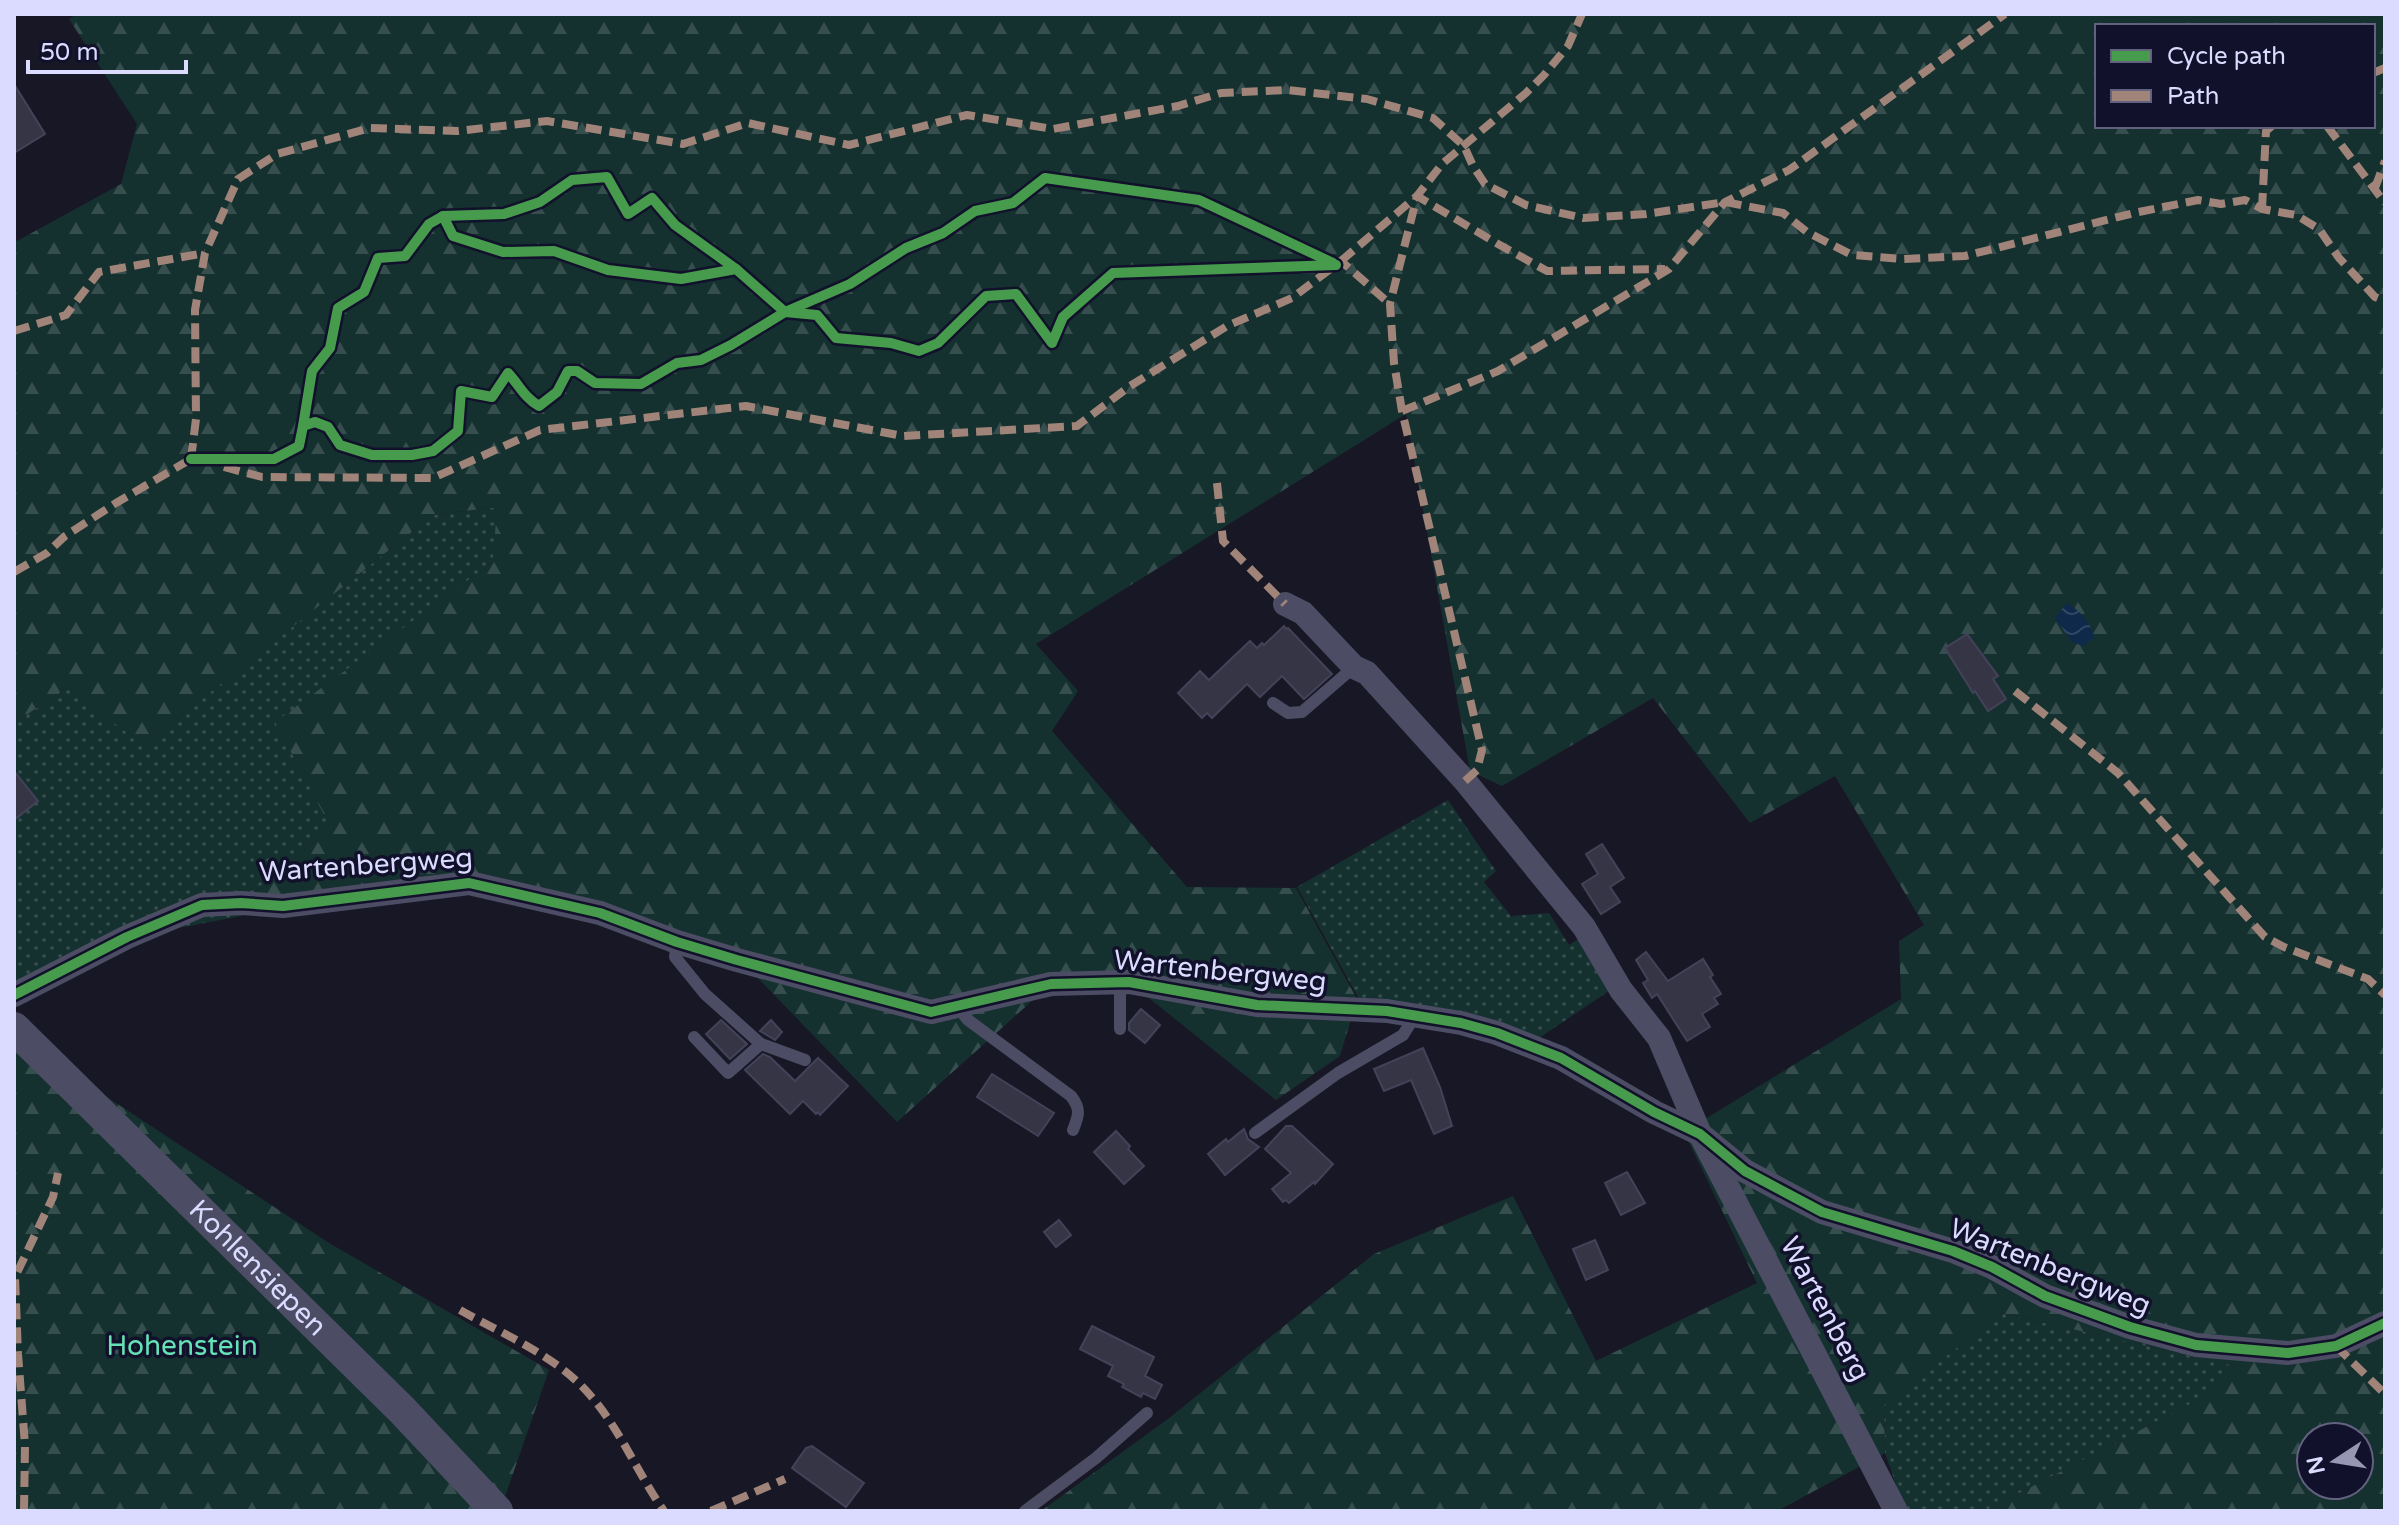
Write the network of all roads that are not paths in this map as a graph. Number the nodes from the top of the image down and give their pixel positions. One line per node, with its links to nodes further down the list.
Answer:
1 (1285, 604): 2 (street, Wartenbergweg)
2 (1354, 667): 3 (lane); 16 (street, Wartenbergweg)
3 (1273, 703)
4 (677, 942): 6 (street, Wartenbergweg); 7 (street, Wartenbergweg); 12 (lane)
5 (1120, 982): 7 (street, Wartenbergweg); 8 (street, Wartenbergweg); 10 (lane)
6 (14, 995)
7 (958, 1007): 14 (lane)
8 (1416, 1014): 15 (lane); 16 (street, Wartenbergweg)
9 (14, 1028): 19 (street, Kohlensiepen)
10 (1120, 1029)
11 (694, 1037): 12 (lane)
12 (761, 1044): 13 (lane)
13 (805, 1060)
14 (1073, 1130)
15 (1255, 1133)
16 (1700, 1134): 17 (street, Wartenbergweg); 21 (street, Wartenberg)
17 (2385, 1323)
18 (1147, 1413): 20 (lane)
19 (497, 1511)
20 (1025, 1511)
21 (1896, 1511)

